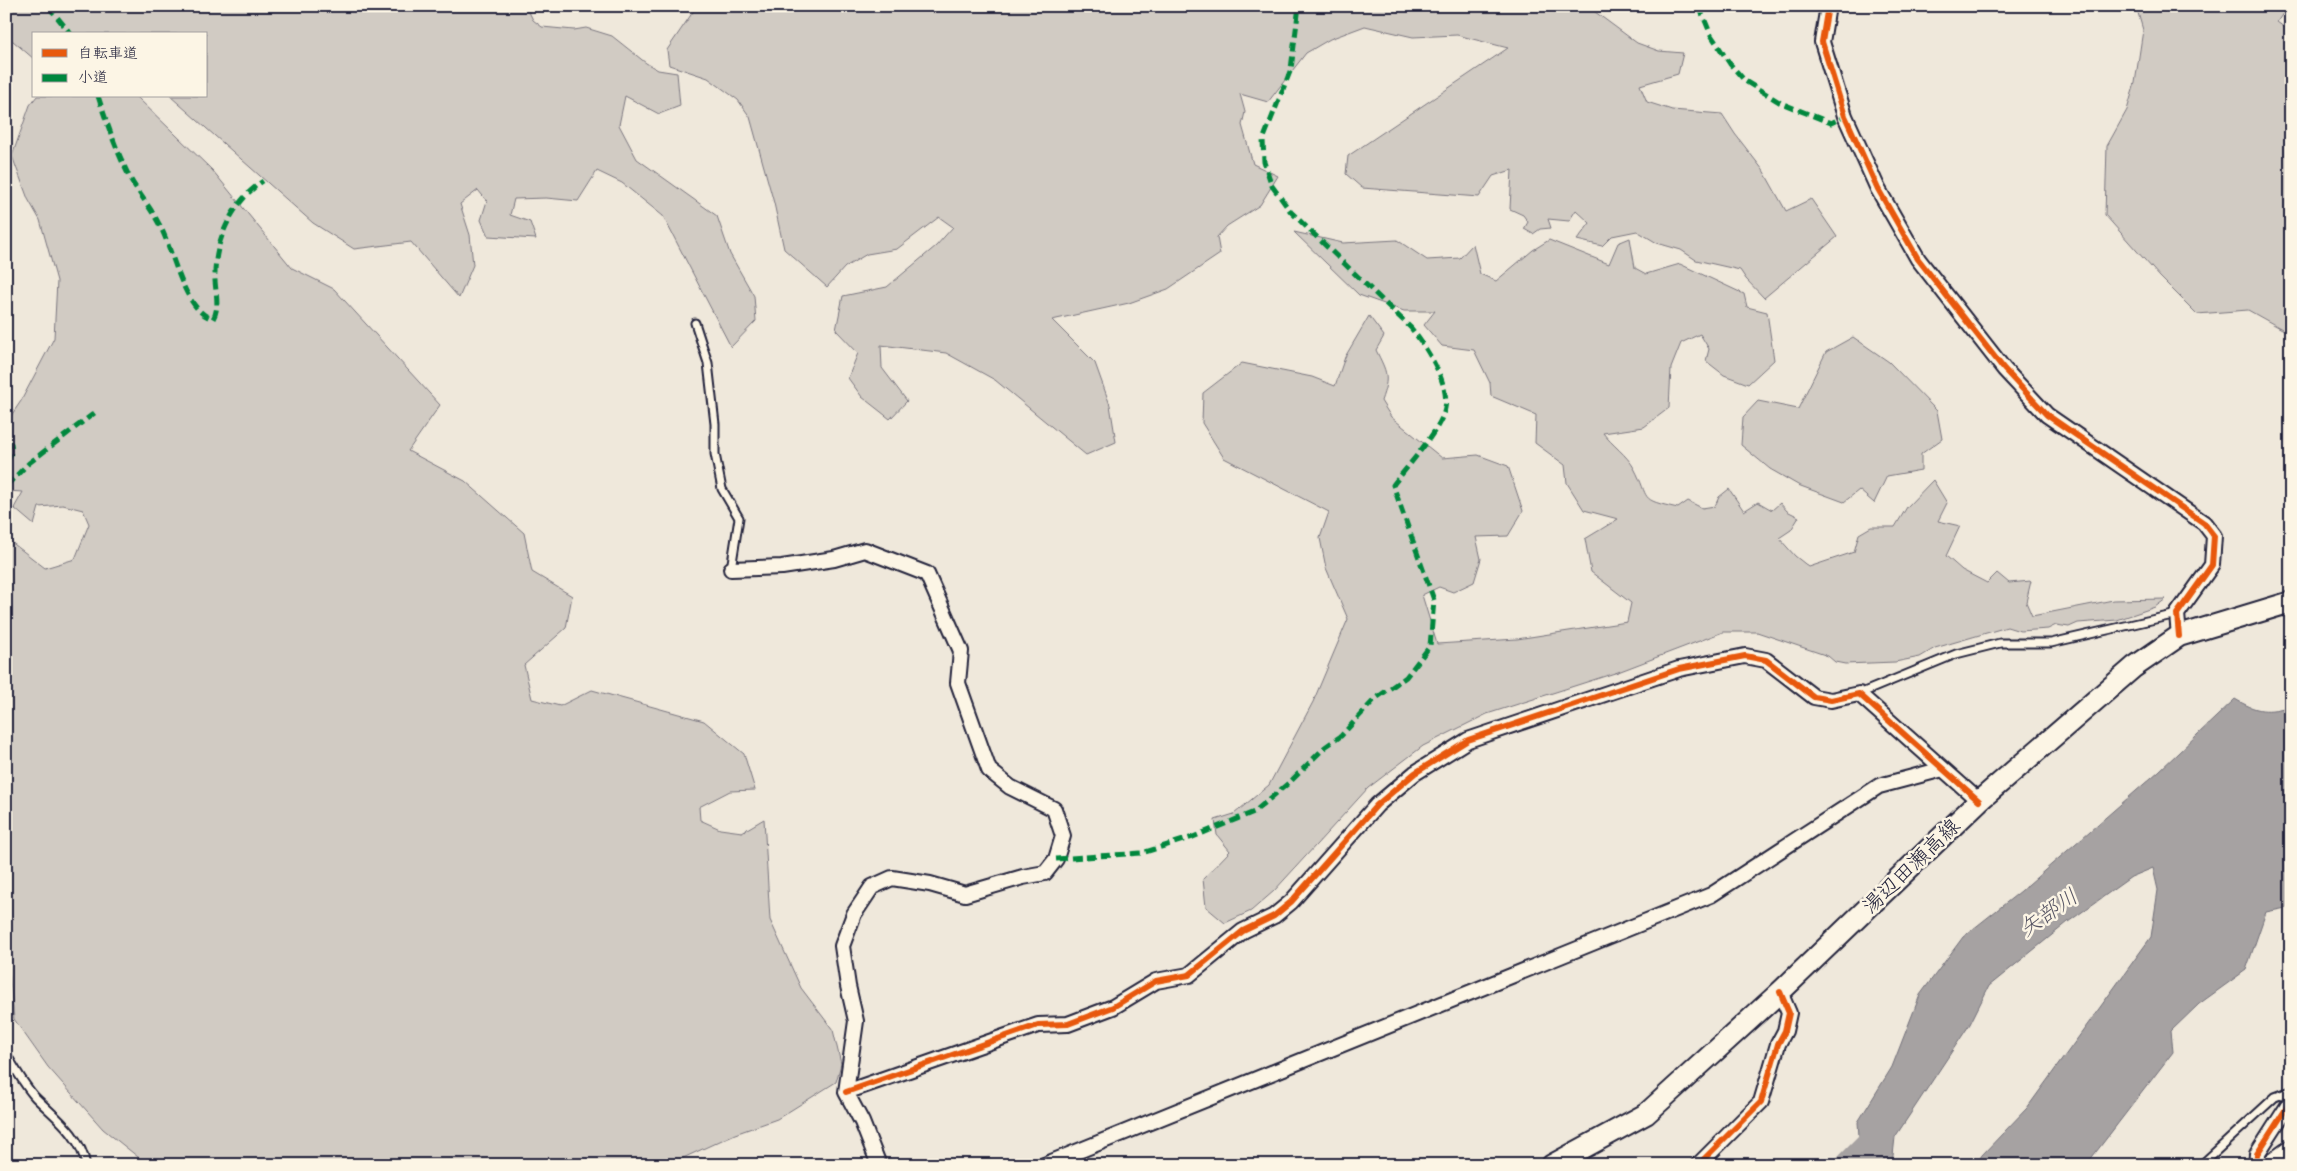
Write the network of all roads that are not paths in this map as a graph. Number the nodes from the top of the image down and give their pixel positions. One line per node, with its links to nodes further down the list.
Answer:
1 (1828, 6): 5 (street)
2 (695, 323): 3 (lane)
3 (731, 569): 13 (street)
4 (2291, 602): 6 (main road, 湯辺田瀬高線)
5 (2177, 614): 6 (street); 7 (lane)
6 (2179, 636): 9 (main road, 湯辺田瀬高線)
7 (1859, 694): 8 (street); 13 (street)
8 (1943, 769): 9 (street); 18 (street)
9 (1979, 801): 10 (main road, 湯辺田瀬高線)
10 (1780, 992): 19 (main road, 湯辺田瀬高線); 20 (street)
11 (6, 1054): 16 (lane)
12 (2291, 1090): 21 (lane)
13 (846, 1092): 17 (street)
14 (2291, 1101): 22 (street)
15 (2291, 1147): 23 (street)
16 (86, 1165)
17 (879, 1165)
18 (1044, 1165)
19 (1552, 1165)
20 (1698, 1165)
21 (2201, 1165)
22 (2256, 1165)
23 (2266, 1165)

